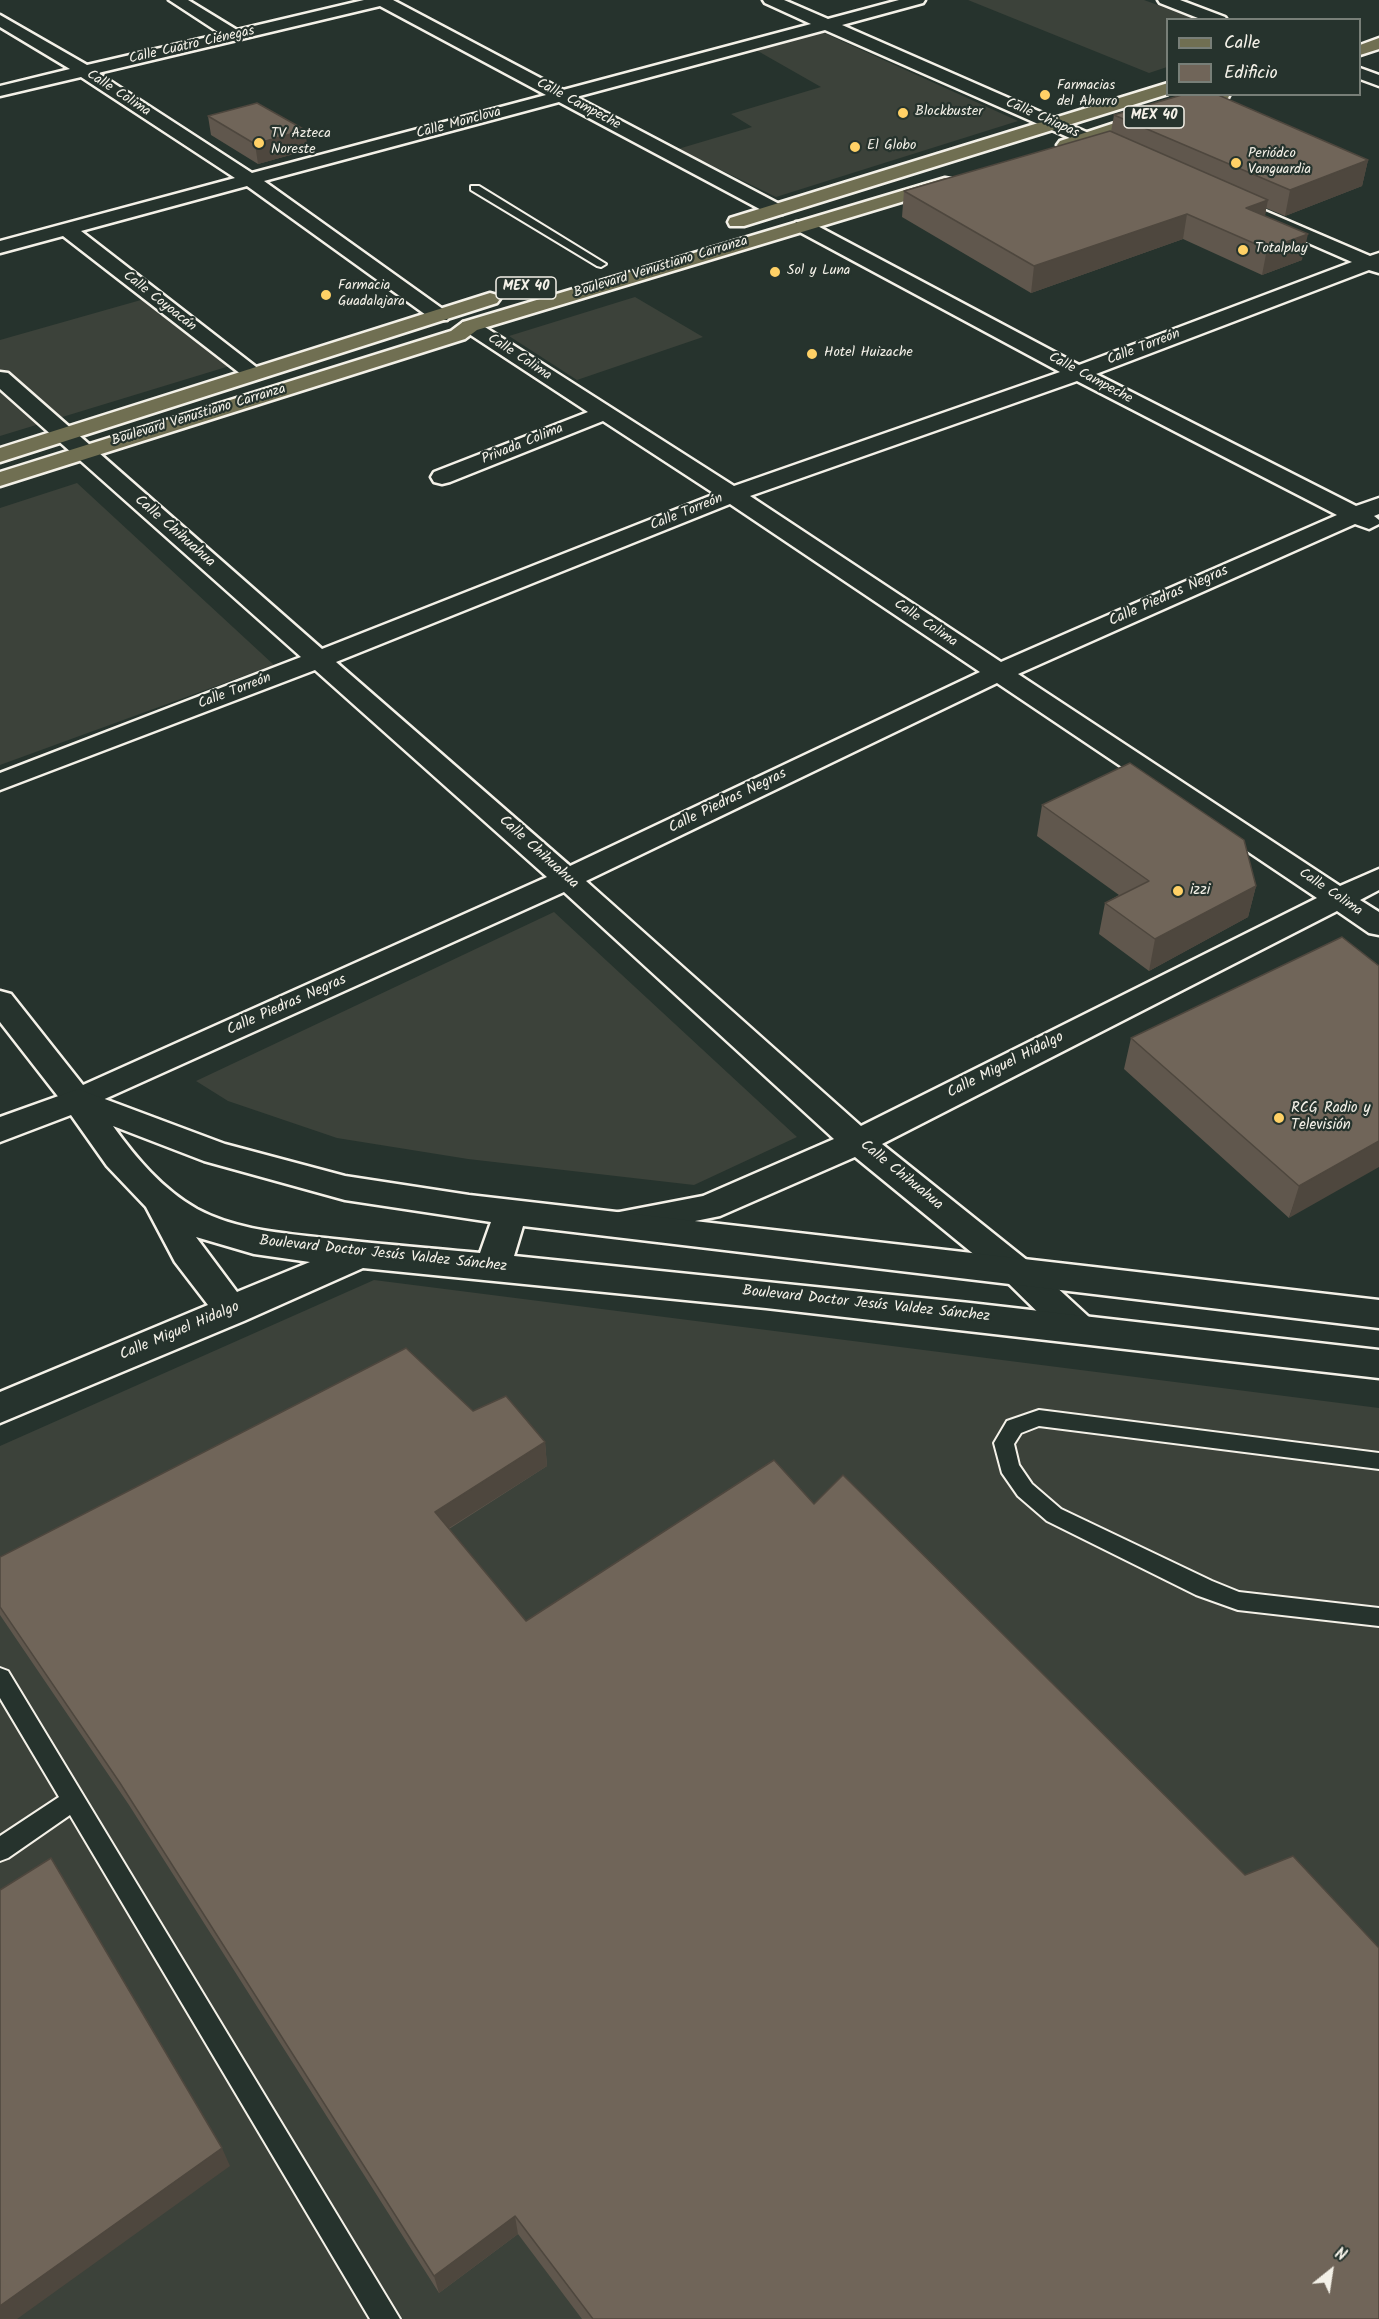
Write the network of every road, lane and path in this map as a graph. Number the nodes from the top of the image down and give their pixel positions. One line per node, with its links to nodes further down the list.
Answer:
1 (177, 0): 9 (street)
2 (382, 0): 9 (street, Calle Cuatro Ciénegas); 17 (street, Calle Campeche)
3 (771, 0): 8 (street, Calle Chiapas)
4 (917, 0): 8 (street, Calle Monclova)
5 (1166, 0): 6 (street)
6 (1214, 18)
7 (0, 20): 12 (street, Calle Colima)
8 (827, 24): 17 (street, Calle Monclova); 19 (street, Calle Chiapas)
9 (236, 36): 12 (street, Calle Cuatro Ciénegas)
10 (1379, 43): 11 (main road)
11 (1361, 49)
12 (84, 71): 16 (street, Calle Cuatro Ciénegas); 24 (street, Calle Colima)
13 (1361, 75): 14 (street)
14 (1379, 81)
15 (1166, 88): 19 (main road, Boulevard Venustiano Carranza / MEX 40)
16 (0, 91)
17 (562, 96): 24 (street, Calle Monclova); 26 (street, Calle Campeche)
18 (1216, 96): 20 (main road, MEX 40)
19 (1053, 124): 20 (street, Calle Chiapas); 26 (main road, Boulevard Venustiano Carranza / MEX 40)
20 (1086, 139): 21 (main road, MEX 40); 22 (street, Calle Chiapas)
21 (1053, 149)
22 (1141, 163)
23 (962, 177): 28 (main road, Boulevard Venustiano Carranza / MEX 40)
24 (250, 180): 30 (street, Calle Monclova); 37 (street, Calle Colima)
25 (476, 188): 34 (lane)
26 (776, 210): 29 (main road, Boulevard Venustiano Carranza / MEX 40)
27 (1250, 210): 33 (street)
28 (804, 226): 38 (main road, Boulevard Venustiano Carranza / MEX 40); 39 (street, Calle Campeche)
29 (722, 227)
30 (66, 229): 31 (street, Calle Monclova); 40 (street, Calle Coyoacán)
31 (0, 247)
32 (623, 257): 34 (main road, Boulevard Venustiano Carranza)
33 (1376, 263): 39 (street, Calle Torreón)
34 (601, 264): 35 (main road, Boulevard Venustiano Carranza)
35 (579, 271)
36 (504, 295): 37 (main road, Boulevard Venustiano Carranza / MEX 40)
37 (440, 316): 40 (main road, Boulevard Venustiano Carranza / MEX 40)
38 (470, 326): 42 (street, Calle Colima); 43 (main road, Boulevard Venustiano Carranza / MEX 40)
39 (1078, 373): 47 (street, Calle Torreón); 48 (street, Calle Campeche)
40 (253, 374): 43 (main road, Boulevard Venustiano Carranza / MEX 40)
41 (0, 378): 43 (street, Calle Chihuahua)
42 (604, 413): 45 (street, Privada Colima); 47 (street, Calle Colima)
43 (73, 444): 44 (main road, Boulevard Venustiano Carranza / MEX 40); 46 (main road, Boulevard Venustiano Carranza / MEX 40); 49 (street, Calle Chihuahua)
44 (0, 455)
45 (442, 477)
46 (0, 479)
47 (732, 495): 49 (street, Calle Torreón); 50 (street, Calle Colima)
48 (1371, 516): 50 (street, Calle Piedras Negras)
49 (320, 659): 51 (street, Calle Torreón); 53 (street, Calle Chihuahua)
50 (998, 673): 53 (street, Calle Piedras Negras); 54 (street, Calle Colima)
51 (0, 782)
52 (1379, 878): 54 (street, Calle Miguel Hidalgo)
53 (567, 879): 57 (street, Calle Piedras Negras); 59 (street, Calle Chihuahua)
54 (1337, 898): 55 (street, Calle Colima); 59 (street, Calle Miguel Hidalgo)
55 (1379, 926)
56 (0, 1001): 57 (street, Boulevard Doctor Jesús Valdez Sánchez)
57 (78, 1100): 58 (street, Calle Piedras Negras); 60 (street, Boulevard Doctor Jesús Valdez Sánchez); 61 (street)
58 (0, 1130)
59 (858, 1142): 62 (street, Calle Miguel Hidalgo); 65 (street, Calle Chihuahua)
60 (161, 1203): 63 (street, Boulevard Doctor Jesús Valdez Sánchez); 66 (street)
61 (511, 1212): 62 (street); 64 (street)
62 (621, 1223): 65 (street)
63 (360, 1255): 64 (street, Boulevard Doctor Jesús Valdez Sánchez); 66 (street, Calle Miguel Hidalgo)
64 (493, 1266): 68 (street, Boulevard Doctor Jesús Valdez Sánchez)
65 (1016, 1270): 67 (street); 68 (street, Calle Chihuahua)
66 (232, 1311): 70 (street, Calle Miguel Hidalgo)
67 (1379, 1314)
68 (1077, 1328): 69 (street, Boulevard Doctor Jesús Valdez Sánchez)
69 (1379, 1364)
70 (0, 1408)
71 (1379, 1461): 72 (lane)
72 (1379, 1617)
73 (0, 1678): 74 (lane)
74 (73, 1800): 75 (lane); 76 (lane)
75 (0, 1850)
76 (386, 2319)

